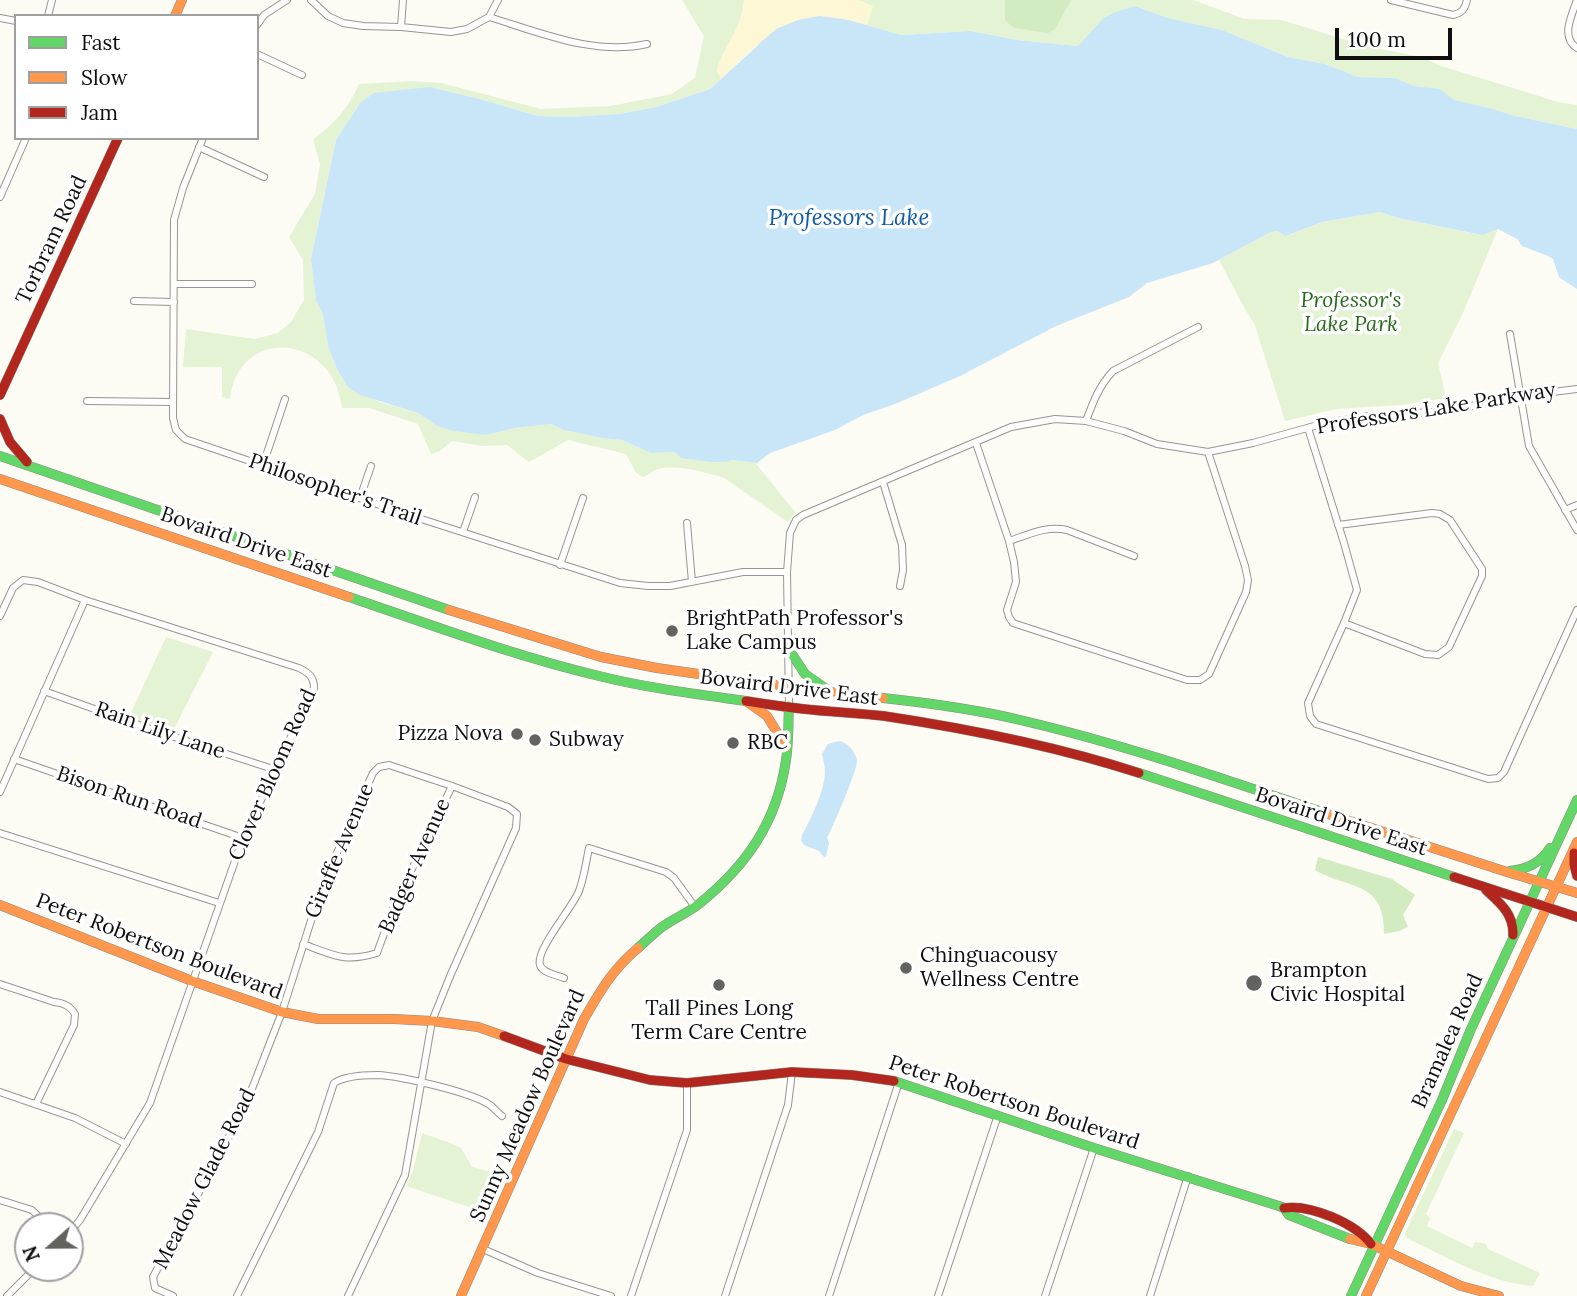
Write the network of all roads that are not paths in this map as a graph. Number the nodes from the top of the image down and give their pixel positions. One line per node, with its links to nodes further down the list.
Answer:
1 (287, 0): 9 (street)
2 (311, 0): 10 (street)
3 (403, 0): 10 (street)
4 (498, 0): 8 (street)
5 (1391, 0): 6 (street)
6 (1467, 0)
7 (1577, 0): 12 (street)
8 (489, 17): 10 (street); 11 (street)
9 (259, 22)
10 (401, 27)
11 (647, 44)
12 (1577, 48)
13 (259, 55): 14 (street)
14 (302, 75)
15 (25, 140): 20 (street)
16 (117, 140): 28 (main road, Torbram Road)
17 (202, 140): 18 (street, Philosopher's Trail)
18 (199, 147): 19 (street); 21 (street, Philosopher's Trail)
19 (264, 177)
20 (0, 197)
21 (174, 284): 22 (street); 24 (street, Philosopher's Trail)
22 (252, 284)
23 (134, 301): 24 (street)
24 (174, 302): 32 (street, Philosopher's Trail)
25 (1198, 327): 34 (street)
26 (1510, 334): 29 (street)
27 (1577, 389): 29 (street, Professors Lake Parkway)
28 (0, 395)
29 (1520, 396): 35 (street, Professors Lake Parkway); 48 (street)
30 (285, 399): 39 (street)
31 (87, 401): 32 (street)
32 (173, 402): 39 (street, Philosopher's Trail)
33 (0, 419): 40 (main road)
34 (1086, 421): 36 (street, Professors Lake Parkway); 37 (street, Professors Lake Parkway)
35 (1308, 428): 37 (street, Professors Lake Parkway); 50 (street)
36 (976, 443): 43 (street, Professors Lake Parkway); 53 (street)
37 (1209, 452): 53 (street)
38 (0, 456): 40 (main road, Bovaird Drive East)
39 (263, 465): 45 (street, Philosopher's Trail)
40 (31, 466): 64 (main road, Bovaird Drive East)
41 (371, 466): 45 (street)
42 (2, 481): 67 (main road, Bovaird Drive East)
43 (883, 482): 56 (street, Professors Lake Parkway); 58 (street)
44 (475, 497): 52 (street)
45 (360, 498): 52 (street, Philosopher's Trail)
46 (583, 498): 55 (street)
47 (1577, 505): 48 (street)
48 (1565, 510): 51 (street)
49 (687, 523): 57 (street)
50 (1338, 525): 62 (street); 62 (street)
51 (1577, 530)
52 (463, 532): 55 (street, Philosopher's Trail)
53 (1009, 541): 54 (street)
54 (1133, 556)
55 (560, 565): 57 (street, Philosopher's Trail)
56 (788, 572): 57 (street, Philosopher's Trail); 63 (street, Professors Lake Parkway)
57 (692, 582)
58 (900, 586)
59 (85, 600): 61 (street, Clover Bloom Road); 65 (street); 71 (street, Clover Bloom Road)
60 (1577, 610): 62 (street)
61 (0, 616)
62 (1344, 624)
63 (788, 648): 64 (street, Professors Lake Parkway); 66 (main road)
64 (788, 687): 66 (main road, Bovaird Drive East); 68 (street, Professors Lake Parkway)
65 (44, 691): 70 (street); 71 (street, Rain Lily Lane)
66 (830, 691): 79 (main road, Bovaird Drive East)
67 (745, 701): 68 (main road, Bovaird Drive East); 69 (main road)
68 (789, 706): 69 (main road, Sunny Meadow Boulevard); 83 (main road, Bovaird Drive East)
69 (787, 749): 88 (main road, Sunny Meadow Boulevard)
70 (14, 759): 73 (street); 77 (street, Bison Run Road)
71 (276, 770): 77 (street, Clover Bloom Road)
72 (452, 786): 92 (street, Badger Avenue); 92 (street, Giraffe Avenue); 97 (street, Giraffe Avenue)
73 (0, 792)
74 (1577, 800): 75 (main road, Bramalea Road)
75 (1561, 832): 79 (main road); 81 (main road, Bramalea Road)
76 (0, 833): 86 (street)
77 (243, 838): 86 (street, Clover Bloom Road)
78 (1576, 845): 80 (main road); 82 (main road, Bramalea Road)
79 (1507, 872): 81 (main road, Bovaird Drive East)
80 (1577, 876)
81 (1540, 881): 82 (main road, Bovaird Drive East); 85 (main road, Bramalea Road)
82 (1556, 886): 84 (main road, Bovaird Drive East); 89 (main road, Bramalea Road)
83 (1483, 887): 85 (main road, Bovaird Drive East); 91 (main road)
84 (1577, 892)
85 (1531, 902): 89 (main road, Bovaird Drive East); 91 (main road, Bramalea Road)
86 (219, 903): 94 (street, Clover Bloom Road)
87 (0, 905): 94 (main road, Peter Robertson Boulevard)
88 (695, 907): 93 (street); 98 (main road, Sunny Meadow Boulevard)
89 (1547, 908): 90 (main road, Bovaird Drive East); 115 (main road, Bramalea Road)
90 (1577, 917)
91 (1512, 940): 113 (main road, Bramalea Road)
92 (303, 944): 96 (street, Giraffe Avenue)
93 (564, 978)
94 (192, 981): 96 (main road, Peter Robertson Boulevard); 107 (street, Clover Bloom Road)
95 (0, 984): 104 (street)
96 (282, 1013): 97 (main road, Peter Robertson Boulevard); 118 (street, Meadow Glade Road)
97 (432, 1021): 98 (main road, Peter Robertson Boulevard); 100 (street)
98 (566, 1059): 102 (main road, Peter Robertson Boulevard); 114 (main road, Sunny Meadow Boulevard)
99 (792, 1072): 101 (main road, Peter Robertson Boulevard); 102 (main road, Peter Robertson Boulevard); 124 (street)
100 (421, 1082): 106 (street); 119 (street); 120 (street)
101 (899, 1082): 105 (main road, Peter Robertson Boulevard); 125 (street)
102 (687, 1083): 123 (street)
103 (0, 1092): 104 (street)
104 (36, 1104): 107 (street)
105 (998, 1115): 108 (main road, Peter Robertson Boulevard); 126 (street)
106 (502, 1116)
107 (126, 1144): 112 (street, Clover Bloom Road)
108 (1094, 1148): 109 (main road, Peter Robertson Boulevard); 127 (street)
109 (1188, 1176): 113 (main road, Peter Robertson Boulevard); 128 (street)
110 (0, 1200): 111 (street)
111 (34, 1212)
112 (84, 1213)
113 (1372, 1245): 115 (main road, Peter Robertson Boulevard); 129 (main road, Bramalea Road)
114 (483, 1249): 121 (main road, Sunny Meadow Boulevard); 122 (street)
115 (1387, 1252): 130 (main road, Bramalea Road); 131 (main road, Peter Robertson Boulevard)
116 (21, 1282): 117 (street)
117 (7, 1296)
118 (173, 1296)
119 (237, 1296)
120 (348, 1296)
121 (461, 1296)
122 (611, 1296)
123 (631, 1296)
124 (725, 1296)
125 (829, 1296)
126 (938, 1296)
127 (1045, 1296)
128 (1150, 1296)
129 (1351, 1296)
130 (1366, 1296)
131 (1499, 1296)

